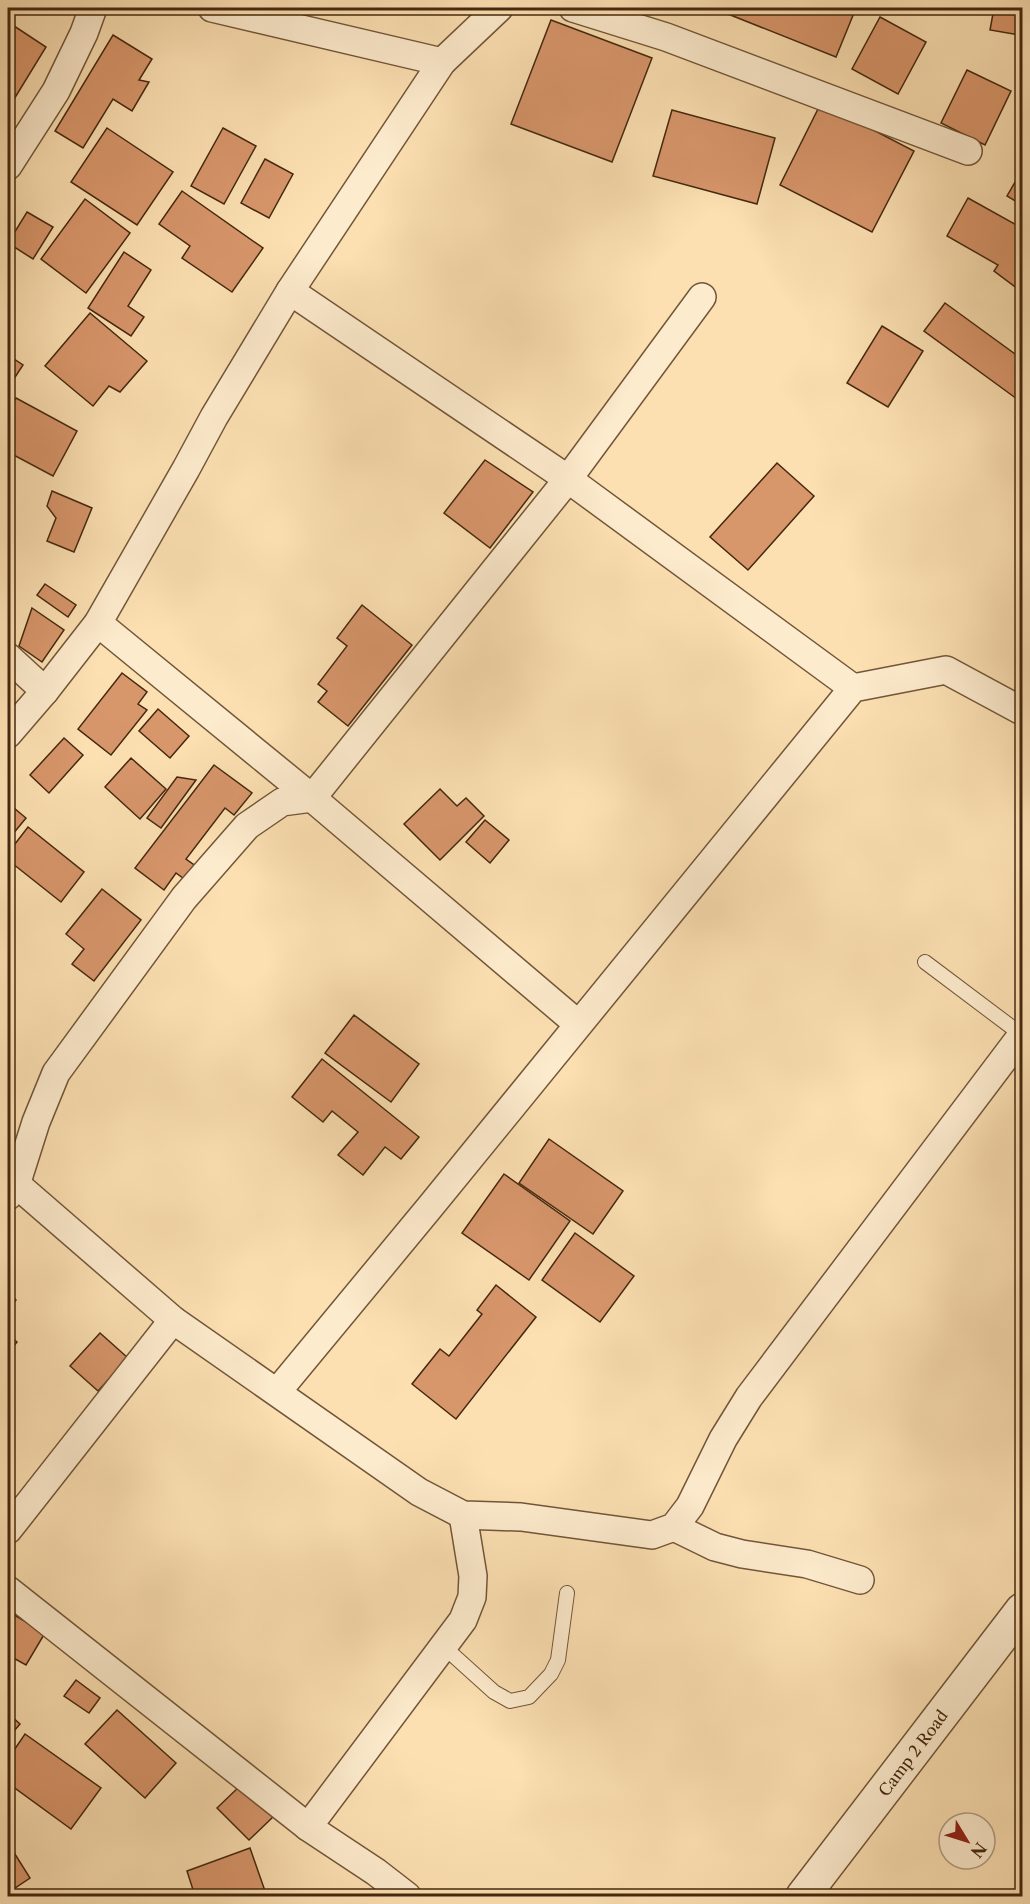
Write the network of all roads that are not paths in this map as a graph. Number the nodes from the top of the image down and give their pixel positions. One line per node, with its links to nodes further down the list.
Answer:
1 (93, 8): 7 (street)
2 (212, 8): 5 (street)
3 (499, 8): 5 (street)
4 (573, 8): 6 (street)
5 (442, 62): 8 (street)
6 (968, 151)
7 (8, 166)
8 (290, 291): 10 (street); 11 (street)
9 (702, 297): 10 (street)
10 (568, 479): 13 (street); 17 (street)
11 (98, 622): 14 (street); 17 (street)
12 (8, 657): 14 (street)
13 (853, 688): 15 (street); 19 (street)
14 (45, 691): 16 (street)
15 (1023, 711)
16 (8, 734)
17 (312, 798): 19 (street); 21 (street)
18 (925, 962): 20 (lane)
19 (578, 1024): 23 (street)
20 (1023, 1035): 25 (street)
21 (10, 1186): 22 (street)
22 (173, 1320): 23 (street); 26 (street)
23 (277, 1392): 24 (street)
24 (463, 1515): 25 (street); 31 (street)
25 (674, 1527): 27 (street)
26 (8, 1530)
27 (860, 1580)
28 (8, 1590): 32 (street)
29 (567, 1593): 31 (lane)
30 (1023, 1610): 35 (street, Camp 2 Road)
31 (443, 1646): 32 (street)
32 (308, 1827): 33 (street)
33 (375, 1884): 34 (street)
34 (407, 1896)
35 (803, 1896)

